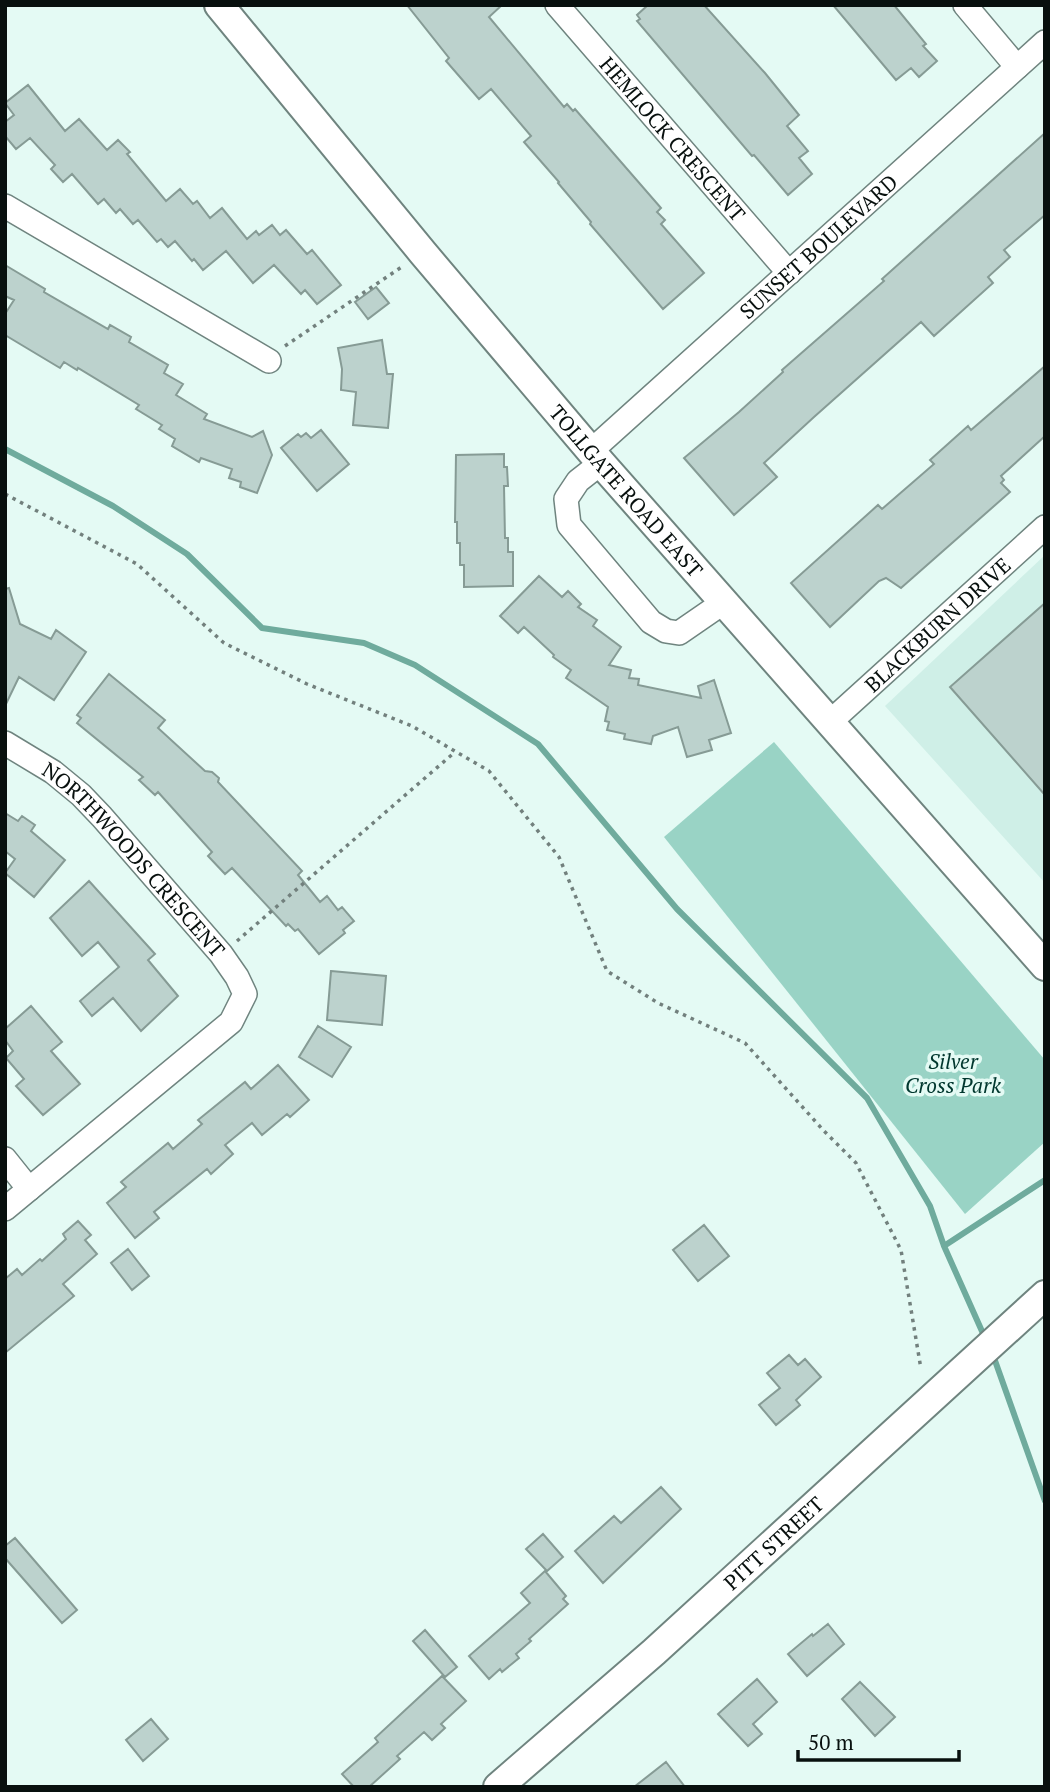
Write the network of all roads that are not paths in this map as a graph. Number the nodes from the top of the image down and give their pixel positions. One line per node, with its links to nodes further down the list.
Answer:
1 (219, 5): 9 (street, TOLLGATE ROAD EAST)
2 (557, 5): 7 (street, HEMLOCK CRESCENT)
3 (965, 5): 5 (street)
4 (1045, 41): 5 (street, SUNSET BOULEVARD)
5 (1017, 66): 7 (street, SUNSET BOULEVARD)
6 (5, 206): 8 (street)
7 (789, 273): 9 (street, SUNSET BOULEVARD)
8 (269, 361)
9 (596, 457): 11 (street, TOLLGATE ROAD EAST); 11 (street, SUNSET BOULEVARD)
10 (1045, 527): 12 (street, BLACKBURN DRIVE)
11 (724, 602): 12 (street, TOLLGATE ROAD EAST)
12 (830, 722): 14 (street, TOLLGATE ROAD EAST)
13 (5, 743): 16 (street, NORTHWOODS CRESCENT)
14 (1045, 966)
15 (5, 1159): 16 (street)
16 (29, 1189): 17 (street)
17 (5, 1209)
18 (1045, 1295): 19 (street, PITT STREET)
19 (498, 1787)

